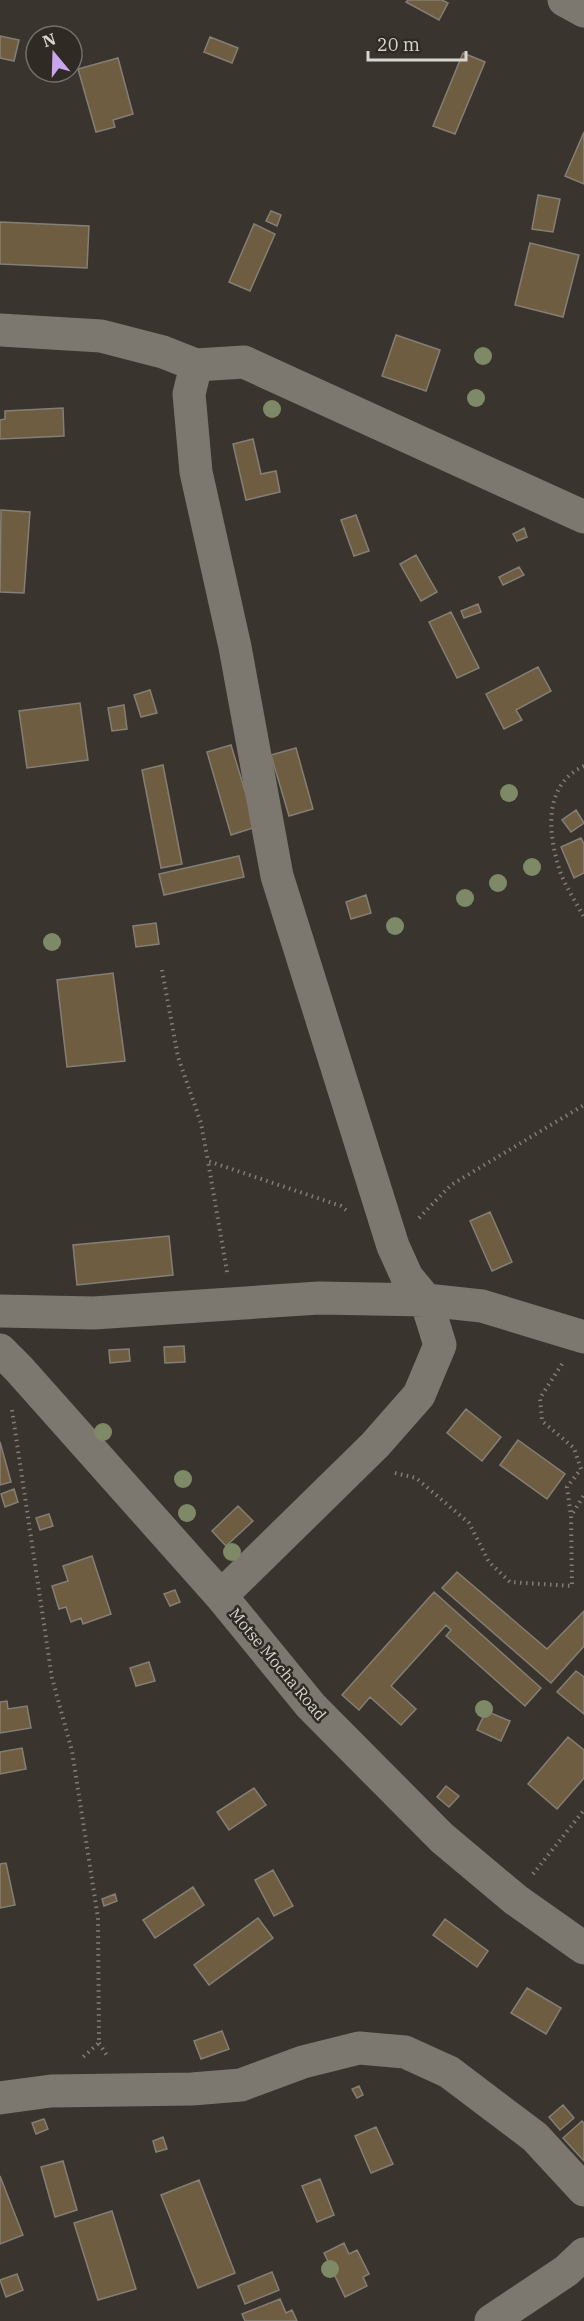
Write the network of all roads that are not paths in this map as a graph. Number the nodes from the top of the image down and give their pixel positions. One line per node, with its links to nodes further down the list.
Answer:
1 (564, 0): 2 (street)
2 (584, 11)
3 (0, 330): 4 (street)
4 (196, 365): 5 (street); 6 (street)
5 (584, 517)
6 (426, 1300): 7 (street); 8 (street); 10 (street)
7 (0, 1311)
8 (582, 1336)
9 (10, 1360): 10 (street, Motse Mocha Road)
10 (220, 1596): 11 (street, Motse Mocha Road)
11 (584, 1948)
12 (0, 2098): 13 (street)
13 (584, 2190)
14 (584, 2254): 15 (street)
15 (491, 2321)

